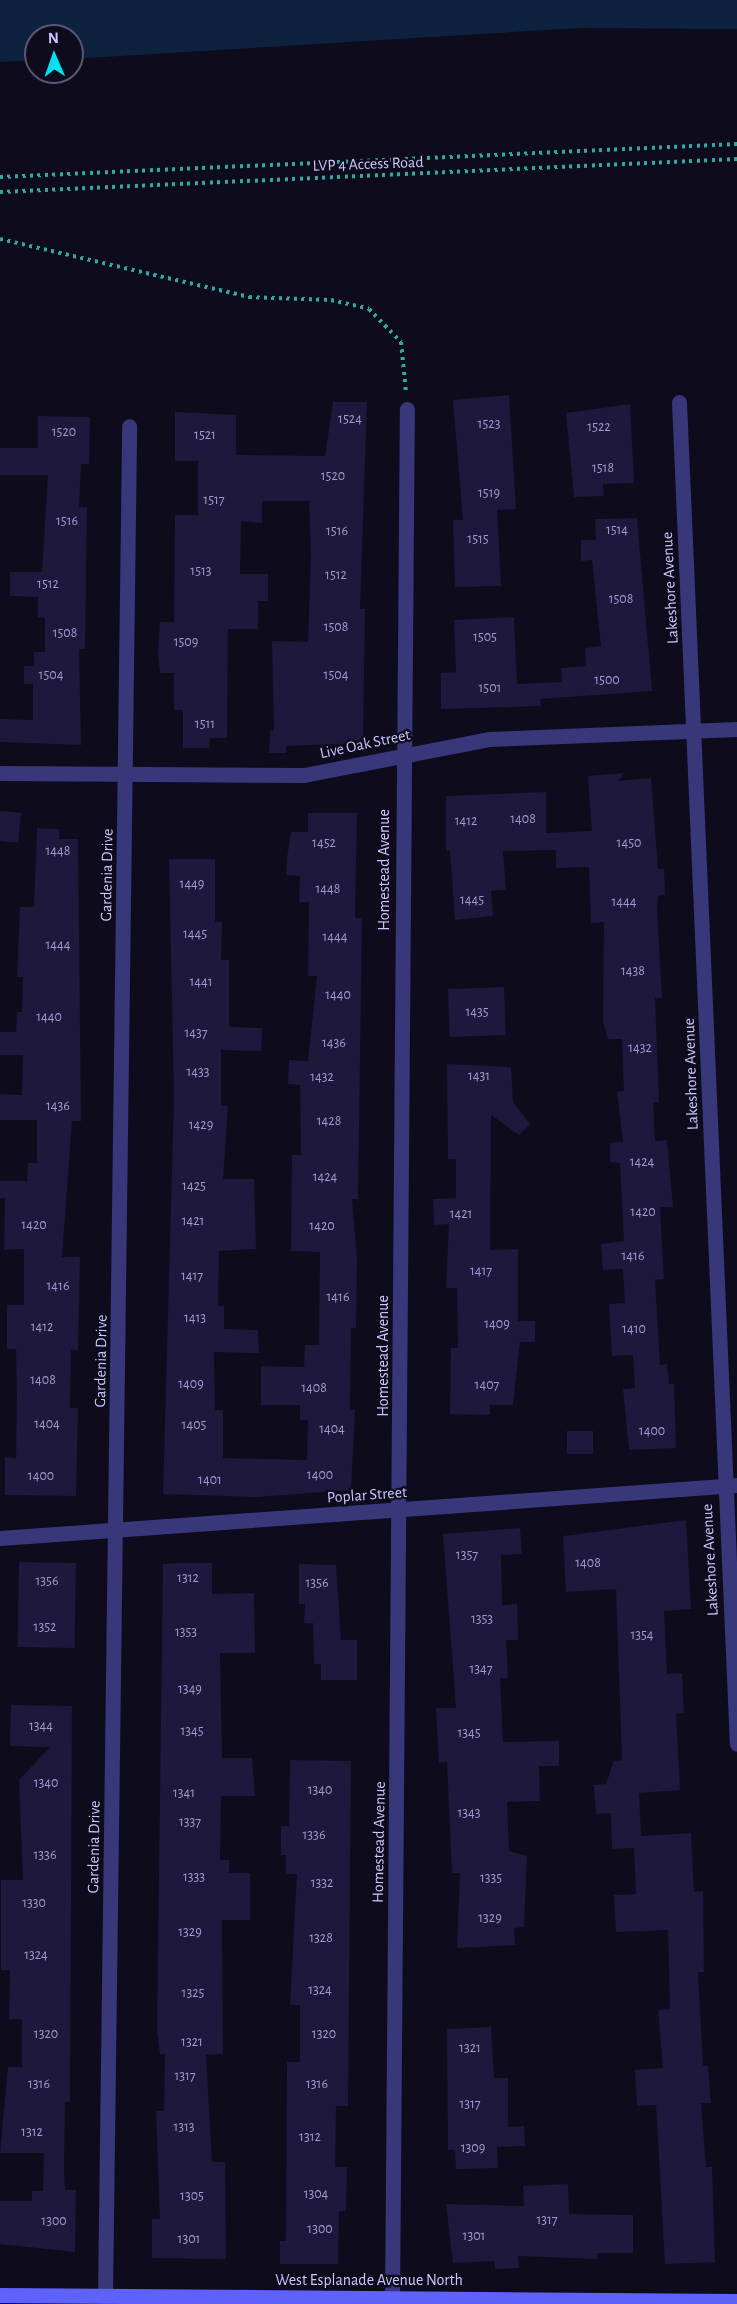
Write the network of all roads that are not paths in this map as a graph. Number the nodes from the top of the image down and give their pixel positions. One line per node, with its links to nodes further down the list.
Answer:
1 (679, 402): 5 (street, Lakeshore Avenue)
2 (407, 409): 6 (street, Homestead Avenue)
3 (129, 426): 8 (street, Gardenia Drive)
4 (737, 729): 5 (street, Live Oak Street)
5 (695, 731): 6 (street, Live Oak Street); 9 (street, Lakeshore Avenue)
6 (403, 755): 8 (street, Live Oak Street); 10 (street, Homestead Avenue)
7 (0, 773): 8 (street, Live Oak Street)
8 (126, 774): 11 (street, Gardenia Drive)
9 (731, 1485): 10 (street, Poplar Street); 13 (street, Lakeshore Avenue)
10 (401, 1511): 11 (street, Poplar Street); 16 (street, Homestead Avenue)
11 (117, 1533): 12 (street, Poplar Street); 15 (street, Gardenia Drive)
12 (0, 1538)
13 (737, 1744)
14 (0, 2295): 15 (main road, West Esplanade Avenue North)
15 (105, 2296): 16 (main road, West Esplanade Avenue North)
16 (392, 2301): 17 (main road, West Esplanade Avenue North)
17 (737, 2301)

